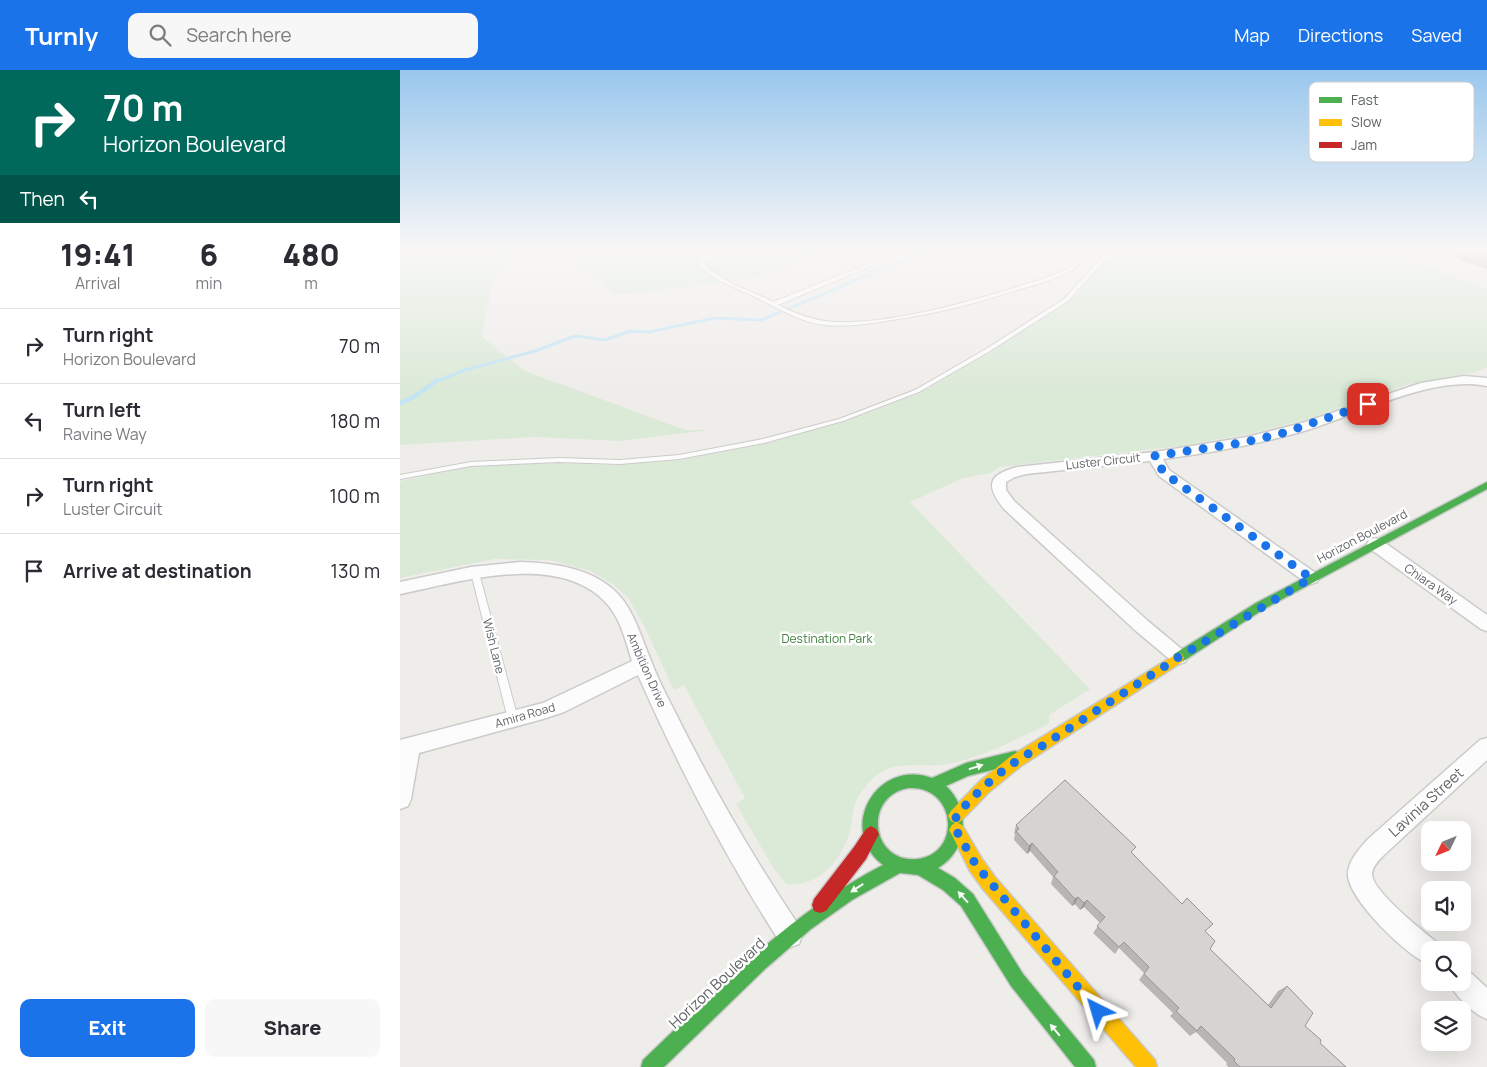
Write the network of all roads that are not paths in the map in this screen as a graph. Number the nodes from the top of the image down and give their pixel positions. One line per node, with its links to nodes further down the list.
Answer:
1 (761, 298): 5 (lane)
2 (790, 298): 5 (lane)
3 (981, 298): 5 (lane)
4 (1069, 298): 8 (lane)
5 (774, 304)
6 (1487, 382): 7 (street, Luster Circuit)
7 (1154, 456): 12 (street); 15 (street, Luster Circuit)
8 (400, 477)
9 (1487, 485): 10 (street, Horizon Boulevard)
10 (1375, 544): 12 (street, Horizon Boulevard); 14 (street, Chiara Way)
11 (476, 573): 13 (street, Ambition Drive); 16 (street, Ambition Drive); 17 (lane, Wish Lane)
12 (1311, 578): 15 (street, Horizon Boulevard)
13 (400, 588)
14 (1487, 624)
15 (1179, 657): 20 (street, Horizon Boulevard)
16 (643, 664): 17 (street, Amira Road); 29 (street, Ambition Drive)
17 (513, 719): 19 (street, Amira Road)
18 (1487, 747): 30 (street, Lavinia Street)
19 (405, 748): 22 (street)
20 (1021, 756): 21 (street, Horizon Boulevard, one-way to 20); 23 (street, Horizon Boulevard)
21 (933, 785): 23 (street); 25 (street)
22 (400, 799)
23 (956, 816): 24 (street)
24 (956, 830): 27 (street); 33 (street)
25 (871, 834): 26 (street); 28 (street, Horizon Boulevard)
26 (900, 865): 27 (street); 28 (street, Horizon Boulevard, one-way to 28)
27 (919, 866): 35 (street, one-way to 27)
28 (806, 922): 29 (street, Horizon Boulevard)
29 (790, 935): 34 (street, Horizon Boulevard)
30 (1421, 944)
31 (1471, 991): 32 (street)
32 (1487, 1006)
33 (1140, 1064)
34 (650, 1067)
35 (1087, 1067)

